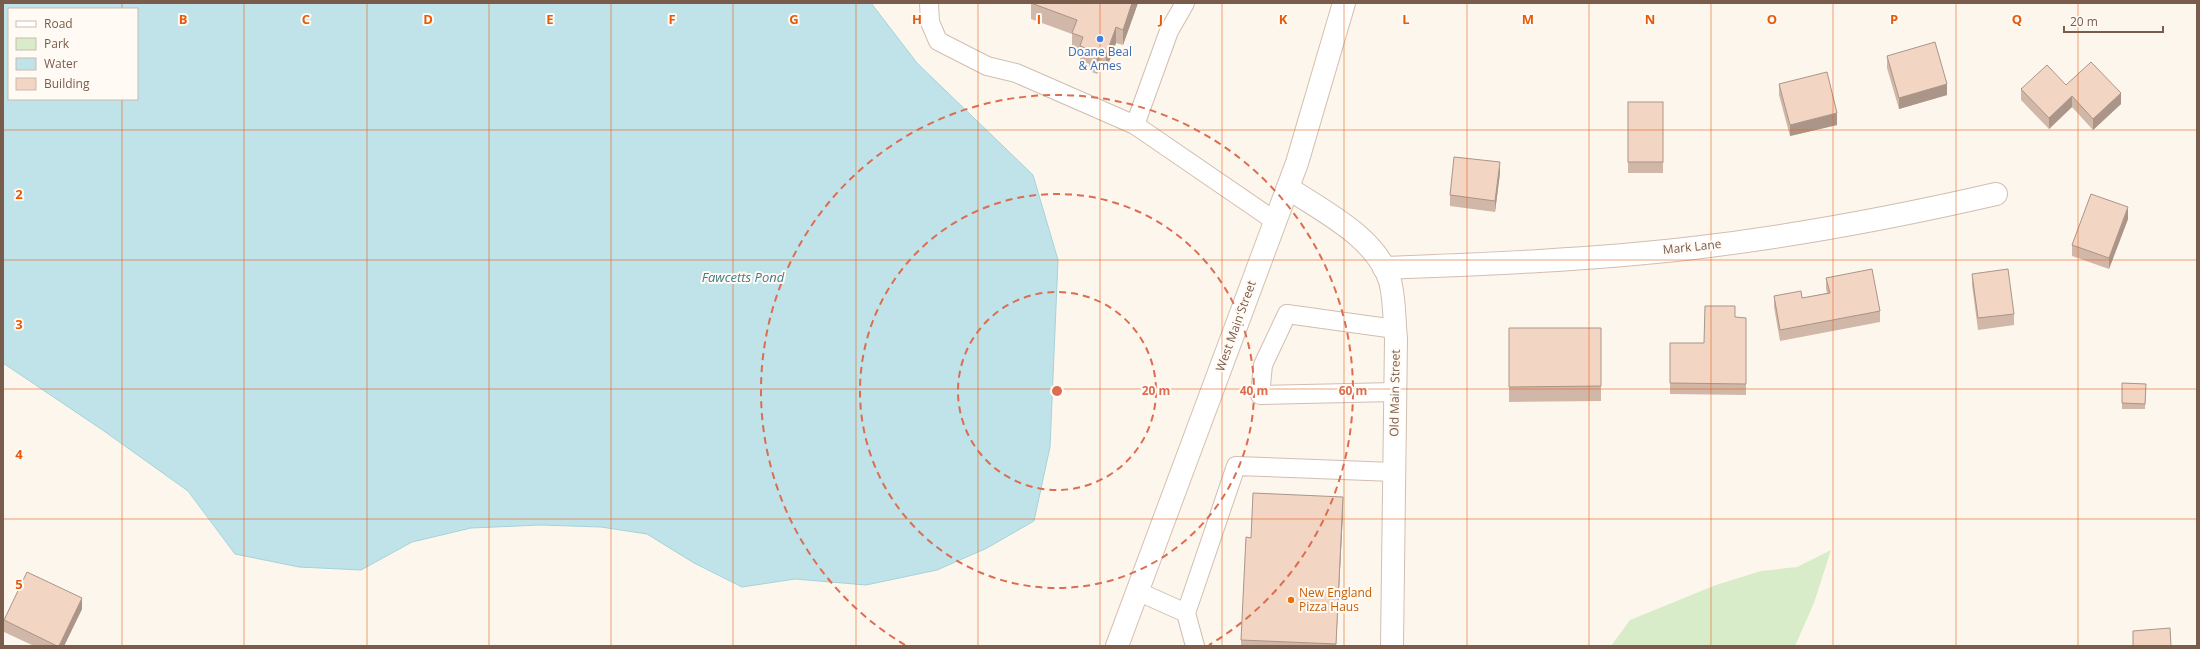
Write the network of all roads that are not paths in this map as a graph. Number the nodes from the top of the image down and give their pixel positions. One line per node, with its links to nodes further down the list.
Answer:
1 (929, 3): 4 (lane)
2 (1184, 3): 4 (lane)
3 (1344, 3): 5 (street, West Main Street)
4 (1135, 125): 7 (lane)
5 (1288, 188): 7 (street, West Main Street); 8 (street, Old Main Street)
6 (1996, 194): 8 (street, Mark Lane)
7 (1275, 221): 12 (street, West Main Street)
8 (1384, 268): 9 (street, Old Main Street)
9 (1395, 329): 10 (street, Old Main Street); 10 (lane)
10 (1395, 392): 11 (street, Old Main Street)
11 (1394, 472): 13 (lane); 16 (street, Old Main Street)
12 (1137, 591): 13 (lane); 14 (street, West Main Street)
13 (1186, 613): 15 (lane)
14 (1117, 646)
15 (1195, 646)
16 (1392, 646)

